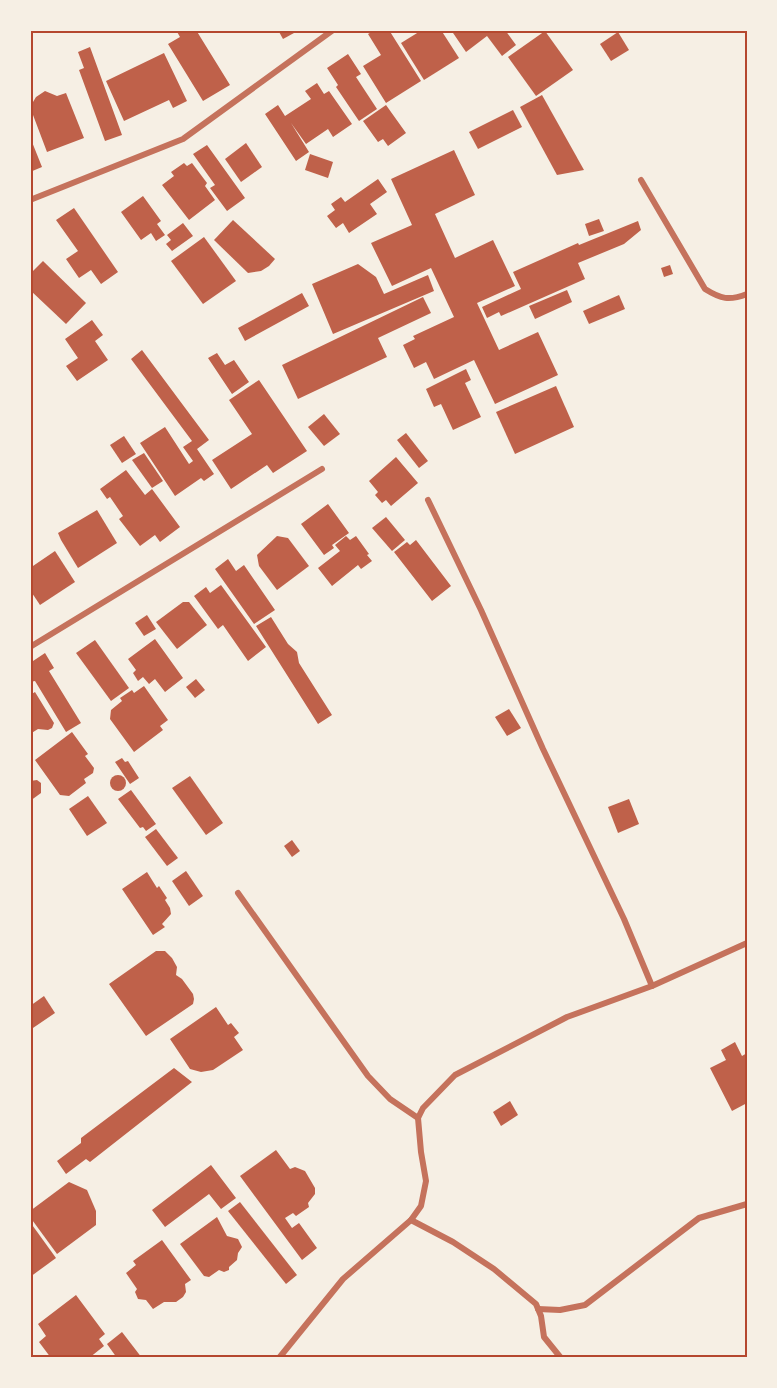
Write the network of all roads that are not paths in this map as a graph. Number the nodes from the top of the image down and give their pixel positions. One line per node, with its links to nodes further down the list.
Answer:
1 (333, 30): 3 (street)
2 (641, 180): 4 (street)
3 (30, 200)
4 (747, 294)
5 (322, 469): 7 (street)
6 (428, 500): 10 (street)
7 (30, 647)
8 (238, 893): 11 (street)
9 (747, 943): 10 (street)
10 (652, 986): 11 (street)
11 (418, 1118): 13 (street)
12 (747, 1204): 14 (street)
13 (411, 1220): 14 (street); 15 (street)
14 (538, 1309): 16 (street)
15 (279, 1358)
16 (561, 1358)

